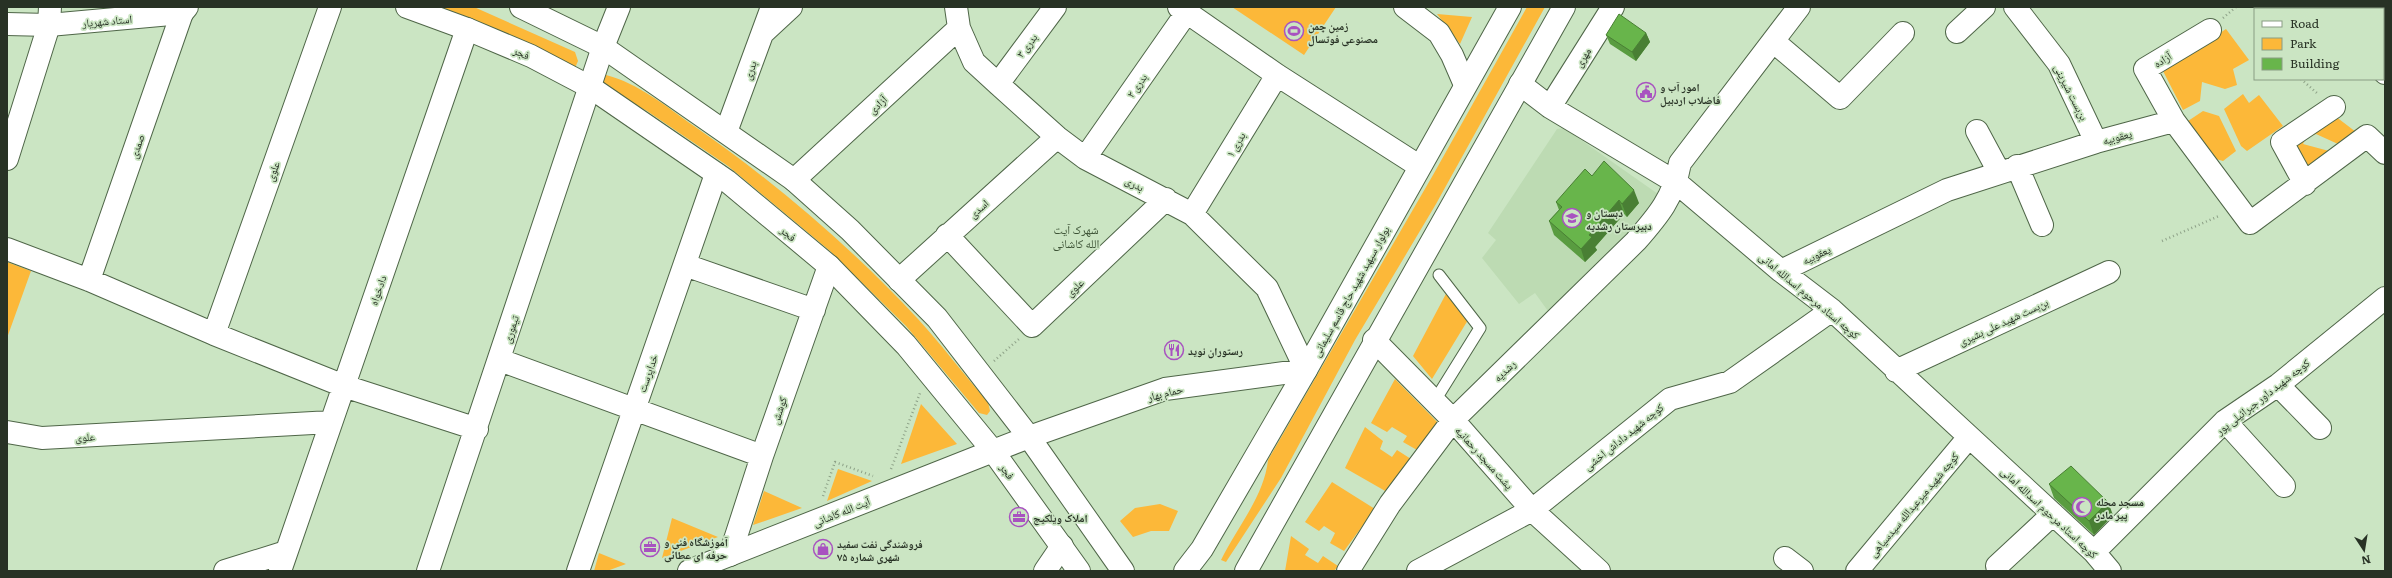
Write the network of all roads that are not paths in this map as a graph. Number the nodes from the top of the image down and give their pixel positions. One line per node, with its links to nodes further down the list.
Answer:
1 (330, 7): 64 (street, علوی)
2 (407, 7): 21 (street, فجر)
3 (619, 7): 27 (street, تیموری)
4 (772, 7): 25 (street, بدری)
5 (791, 7): 25 (street)
6 (956, 7): 20 (street, بدری)
7 (1054, 7): 29 (street, بدری ۳)
8 (1405, 7): 31 (street)
9 (1510, 7): 31 (street, بولوار سپهبد شهید حاج قاسم سلیمانی)
10 (1564, 7): 30 (street)
11 (1614, 7): 33 (street, مهری)
12 (1799, 7): 26 (street)
13 (1984, 7): 23 (street)
14 (2015, 7): 39 (street, بن‌بست شیرینی)
15 (525, 8): 27 (street)
16 (184, 10): 18 (street, استاد شهریار); 59 (street, صمدی)
17 (1183, 10): 28 (street); 41 (street, بدری ۲)
18 (49, 16): 19 (street, استاد شهریار); 42 (street)
19 (7, 24)
20 (959, 28): 29 (street, بدری); 46 (street, آزادی)
21 (467, 29): 32 (street, فجر); 70 (street, دادخواه)
22 (2210, 30): 35 (street, آزاده)
23 (1957, 32)
24 (1902, 33): 26 (street)
25 (762, 34): 37 (street, بدری)
26 (1773, 41): 47 (street)
27 (603, 47): 32 (street, تیموری); 37 (street)
28 (1277, 75): 43 (street); 50 (street, بدری ۱)
29 (998, 84): 38 (street, بدری)
30 (1520, 84): 33 (street, کوچه استاد مرحوم اسدالله امانی); 65 (street)
31 (1465, 85): 43 (street, بولوار سپهبد شهید حاج قاسم سلیمانی)
32 (590, 87): 45 (street, فجر); 66 (street, تیموری)
33 (1550, 107): 47 (street, کوچه استاد مرحوم اسدالله امانی)
34 (2334, 107): 48 (street)
35 (2174, 121): 39 (street, یعقوبیه); 48 (street)
36 (1977, 131): 44 (street)
37 (726, 132): 46 (street)
38 (1057, 137): 41 (street, بدری); 52 (street, اسدی)
39 (2096, 142): 44 (street, یعقوبیه)
40 (2385, 153): 48 (street)
41 (1084, 158): 49 (street, بدری)
42 (7, 159)
43 (1419, 166): 67 (street, بولوار سپهبد شهید حاج قاسم سلیمانی)
44 (2008, 169): 51 (street); 56 (street, یعقوبیه)
45 (716, 174): 54 (street, خداپرست); 55 (street, فجر)
46 (794, 180): 60 (street)
47 (1677, 183): 56 (street, کوچه استاد مرحوم اسدالله امانی); 73 (street, رشدیه)
48 (2305, 184)
49 (1166, 199): 50 (street, بدری); 52 (street, علوی)
50 (1192, 214): 67 (street, بدری)
51 (2042, 226)
52 (947, 236): 60 (street, اسدی)
53 (7, 249): 59 (street)
54 (685, 265): 62 (street); 72 (street, خداپرست)
55 (829, 266): 62 (street, کوشش); 81 (street, فجر)
56 (1784, 270): 63 (street, کوچه استاد مرحوم اسدالله امانی)
57 (2109, 272): 68 (street, بن‌بست شهید علی بشیری)
58 (1439, 275): 71 (lane)
59 (89, 280): 64 (street)
60 (899, 280): 79 (street)
61 (2385, 298): 69 (street, کوچه شهید داور جبرائیلی پور)
62 (814, 310): 82 (street, کوشش)
63 (1832, 310): 68 (street, کوچه استاد مرحوم اسدالله امانی); 86 (street, کوچه شهید داداش اخشی)
64 (214, 334): 70 (street)
65 (1374, 340): 71 (street, پشت مسجد رحمانیه); 94 (street)
66 (500, 360): 72 (street); 77 (street, تیموری)
67 (1306, 370): 79 (street, حمام بهار); 102 (street, بولوار سپهبد شهید حاج قاسم سلیمانی)
68 (1896, 371): 80 (street, کوچه استاد مرحوم اسدالله امانی)
69 (2278, 385): 74 (street, کوچه شهید داور جبرائیلی پور); 76 (street)
70 (344, 386): 75 (street, دادخواه); 77 (street)
71 (1434, 402): 73 (street, پشت مسجد رحمانیه)
72 (634, 411): 82 (street); 97 (street, خداپرست)
73 (1453, 420): 86 (street, پشت مسجد رحمانیه); 103 (street, رشدیه)
74 (2225, 421): 84 (street); 89 (street, کوچه شهید داور جبرائیلی پور)
75 (331, 422): 78 (street, علوی); 92 (street, دادخواه)
76 (2320, 428)
77 (477, 429): 96 (street, تیموری)
78 (7, 432)
79 (1029, 437): 81 (street, حمام بهار); 101 (street)
80 (1969, 437): 85 (street, کوچه استاد مرحوم اسدالله امانی); 107 (street, کوچه شهید میرعبدالله سیدسیاهی)
81 (993, 450): 88 (street, فجر); 90 (street, آیت الله کاشانی)
82 (762, 456): 90 (street, کوشش)
83 (2053, 482): 85 (street)
84 (2284, 486)
85 (2035, 497): 87 (street, کوچه استاد مرحوم اسدالله امانی)
86 (1532, 510): 104 (street, کوچه شهید داداش اخشی); 105 (street, پشت مسجد رحمانیه)
87 (2053, 514): 89 (street, کوچه استاد مرحوم اسدالله امانی); 93 (street)
88 (1062, 546): 99 (street); 100 (street, فجر)
89 (2094, 552): 108 (street, کوچه استاد مرحوم اسدالله امانی)
90 (730, 555): 98 (street, آیت الله کاشانی)
91 (1785, 558): 106 (street)
92 (283, 562): 95 (street, دادخواه)
93 (1997, 566)
94 (1250, 568)
95 (225, 571)
96 (428, 571)
97 (578, 571)
98 (689, 571)
99 (1045, 571)
100 (1079, 571)
101 (1123, 571)
102 (1185, 571)
103 (1348, 571)
104 (1418, 571)
105 (1599, 571)
106 (1802, 571)
107 (1857, 571)
108 (2110, 571)

